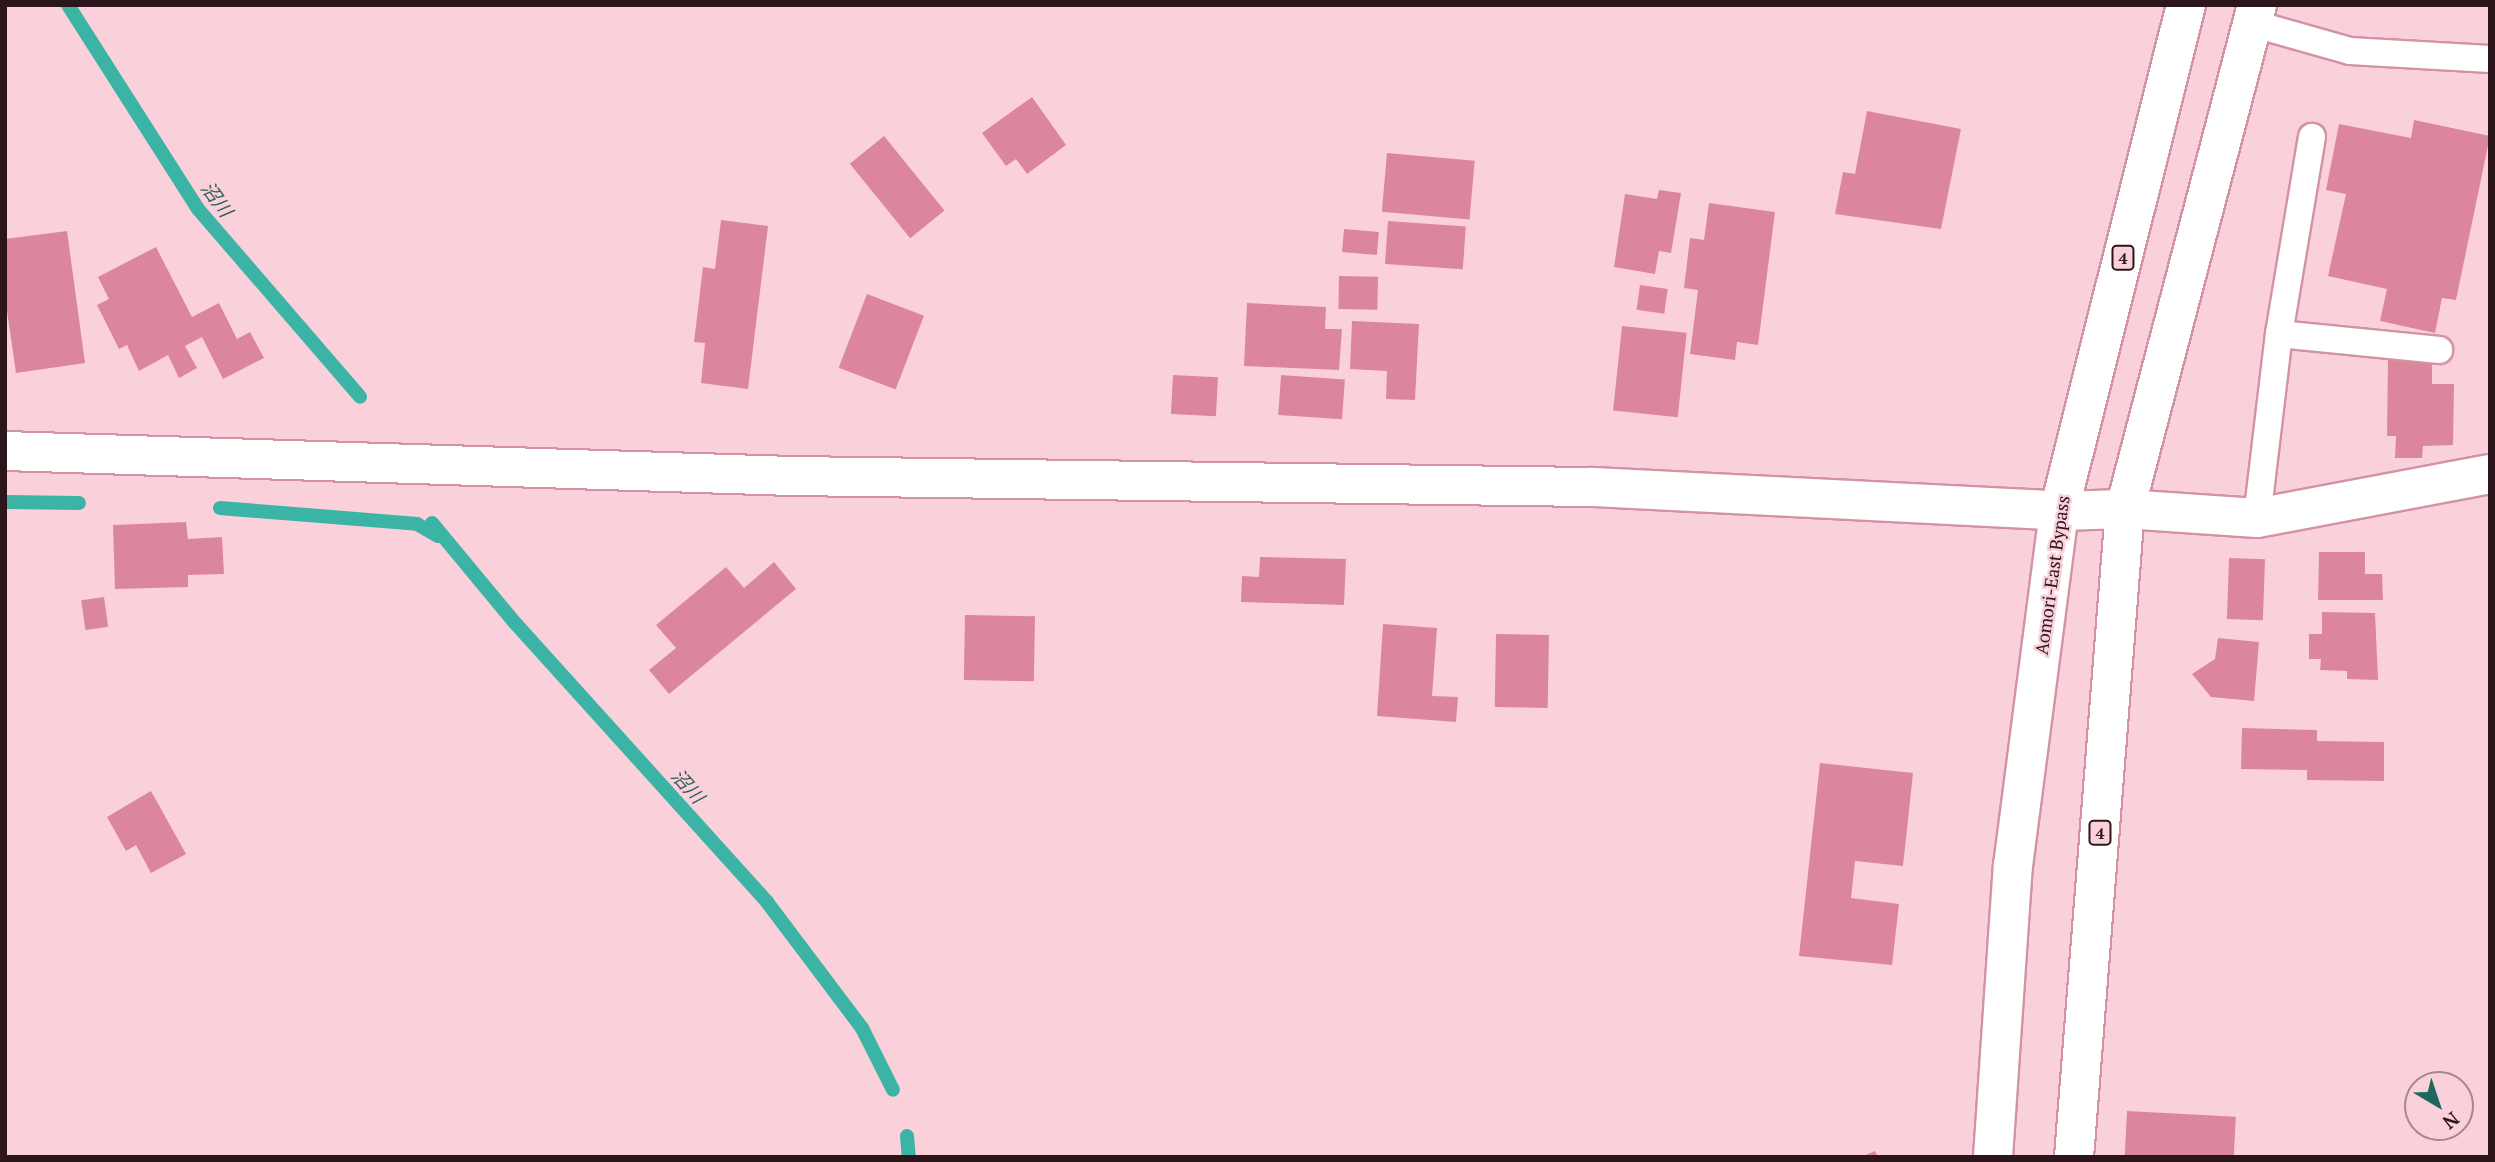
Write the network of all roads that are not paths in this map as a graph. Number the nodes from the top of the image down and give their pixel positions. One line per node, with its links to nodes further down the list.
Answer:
1 (2186, 5): 10 (main road, Aomori-East Bypass / 4)
2 (2254, 14): 3 (lane); 9 (main road, 4)
3 (2490, 59)
4 (2312, 137): 5 (lane)
5 (2279, 334): 6 (lane); 11 (lane)
6 (2439, 350)
7 (5, 451): 10 (main road)
8 (2490, 474): 11 (main road)
9 (2125, 509): 10 (main road); 11 (main road); 13 (main road, 4)
10 (2059, 511): 12 (main road, Aomori-East Bypass / 4)
11 (2257, 518)
12 (1993, 1157)
13 (2074, 1157)

